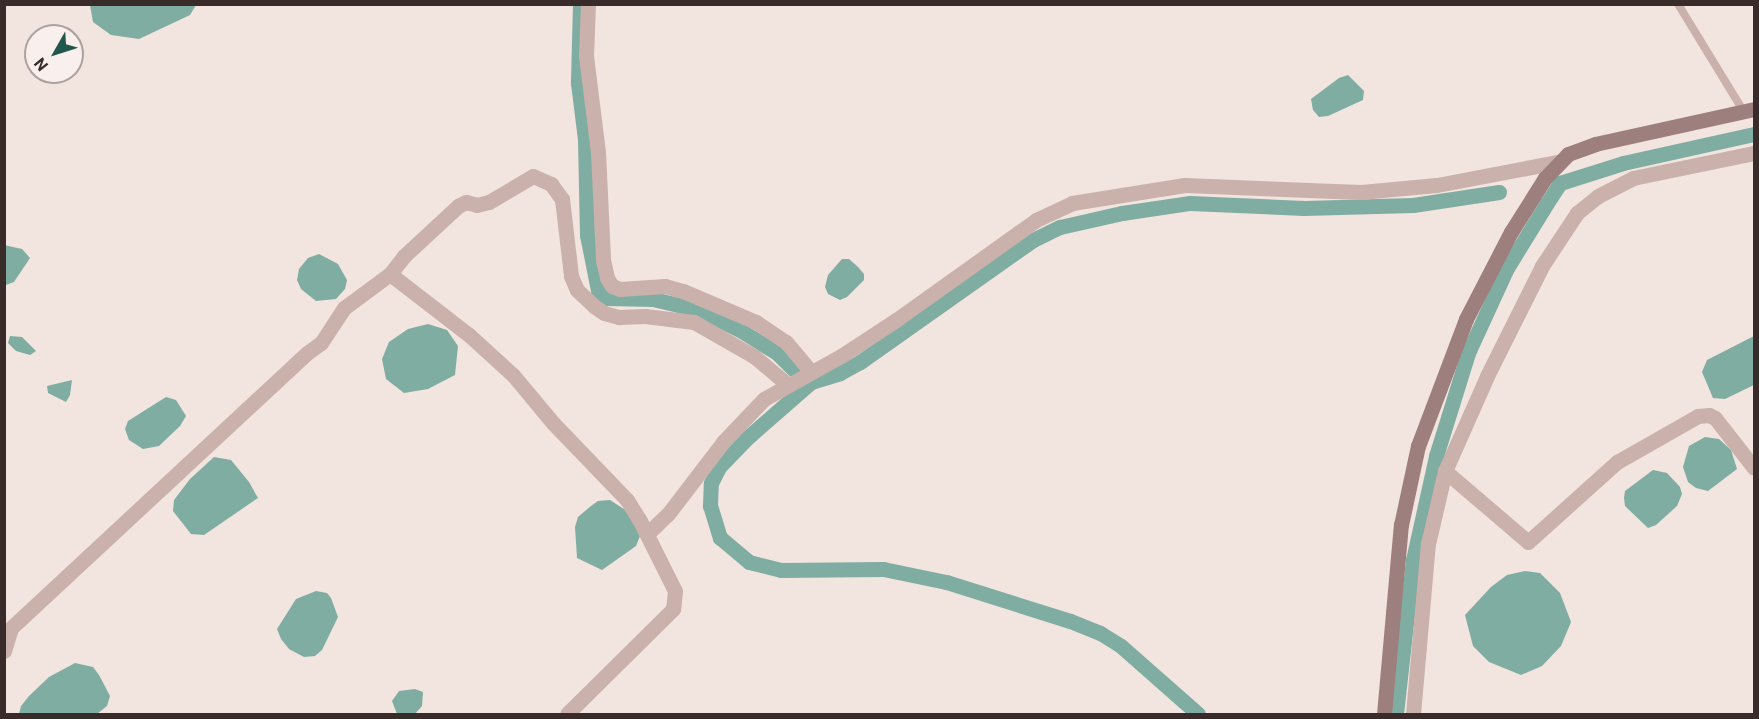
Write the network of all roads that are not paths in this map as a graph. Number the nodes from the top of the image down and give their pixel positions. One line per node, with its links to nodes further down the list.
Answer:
1 (588, 4): 7 (street)
2 (1678, 4): 3 (lane)
3 (1749, 110): 5 (street)
4 (1755, 153): 10 (street)
5 (1558, 162): 7 (street); 14 (street)
6 (390, 274): 8 (street); 11 (street); 12 (street)
7 (810, 371): 8 (street)
8 (788, 385): 11 (street)
9 (1755, 468): 10 (street)
10 (1445, 471): 15 (street)
11 (646, 534): 13 (street)
12 (4, 651)
13 (567, 714)
14 (1384, 714)
15 (1413, 714)

